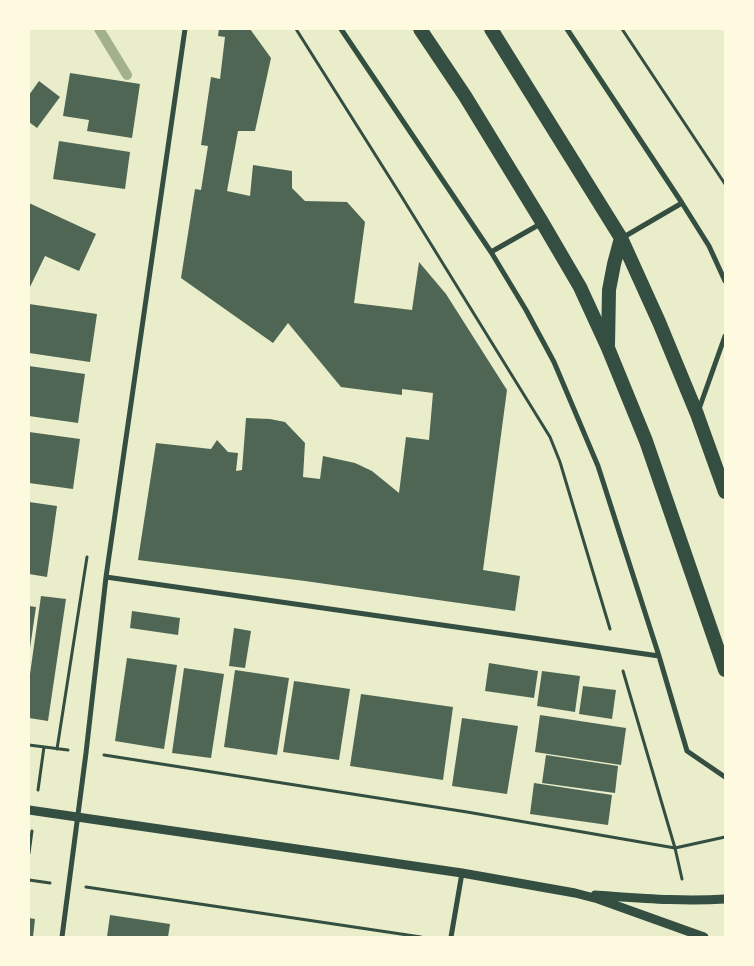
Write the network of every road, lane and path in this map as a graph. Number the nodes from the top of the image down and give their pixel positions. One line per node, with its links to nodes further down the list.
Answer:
1 (185, 29): 18 (street)
2 (296, 29): 20 (path)
3 (342, 29): 12 (street)
4 (420, 29): 10 (highway)
5 (491, 29): 11 (highway)
6 (567, 29): 9 (street)
7 (622, 29): 8 (path)
8 (725, 184)
9 (682, 203): 11 (street); 13 (street)
10 (542, 222): 12 (street); 15 (highway)
11 (621, 238): 15 (highway); 16 (highway)
12 (490, 252): 21 (street)
13 (725, 281)
14 (725, 336): 16 (street)
15 (608, 348): 22 (highway)
16 (697, 414): 17 (highway)
17 (725, 492)
18 (106, 577): 20 (street); 24 (street)
19 (83, 584): 23 (path)
20 (616, 650): 21 (street); 29 (path)
21 (660, 656): 25 (street)
22 (725, 670)
23 (29, 745)
24 (86, 753): 27 (street); 29 (path)
25 (725, 777)
26 (29, 810): 27 (street)
27 (78, 818): 30 (street); 34 (street)
28 (725, 837): 29 (path)
29 (675, 848): 32 (path)
30 (462, 873): 35 (street); 39 (street)
31 (29, 880): 33 (path)
32 (683, 881)
33 (52, 883)
34 (69, 884): 37 (street); 38 (path)
35 (575, 893): 36 (street); 40 (street)
36 (725, 899)
37 (62, 937)
38 (421, 937)
39 (451, 937)
40 (704, 937)

